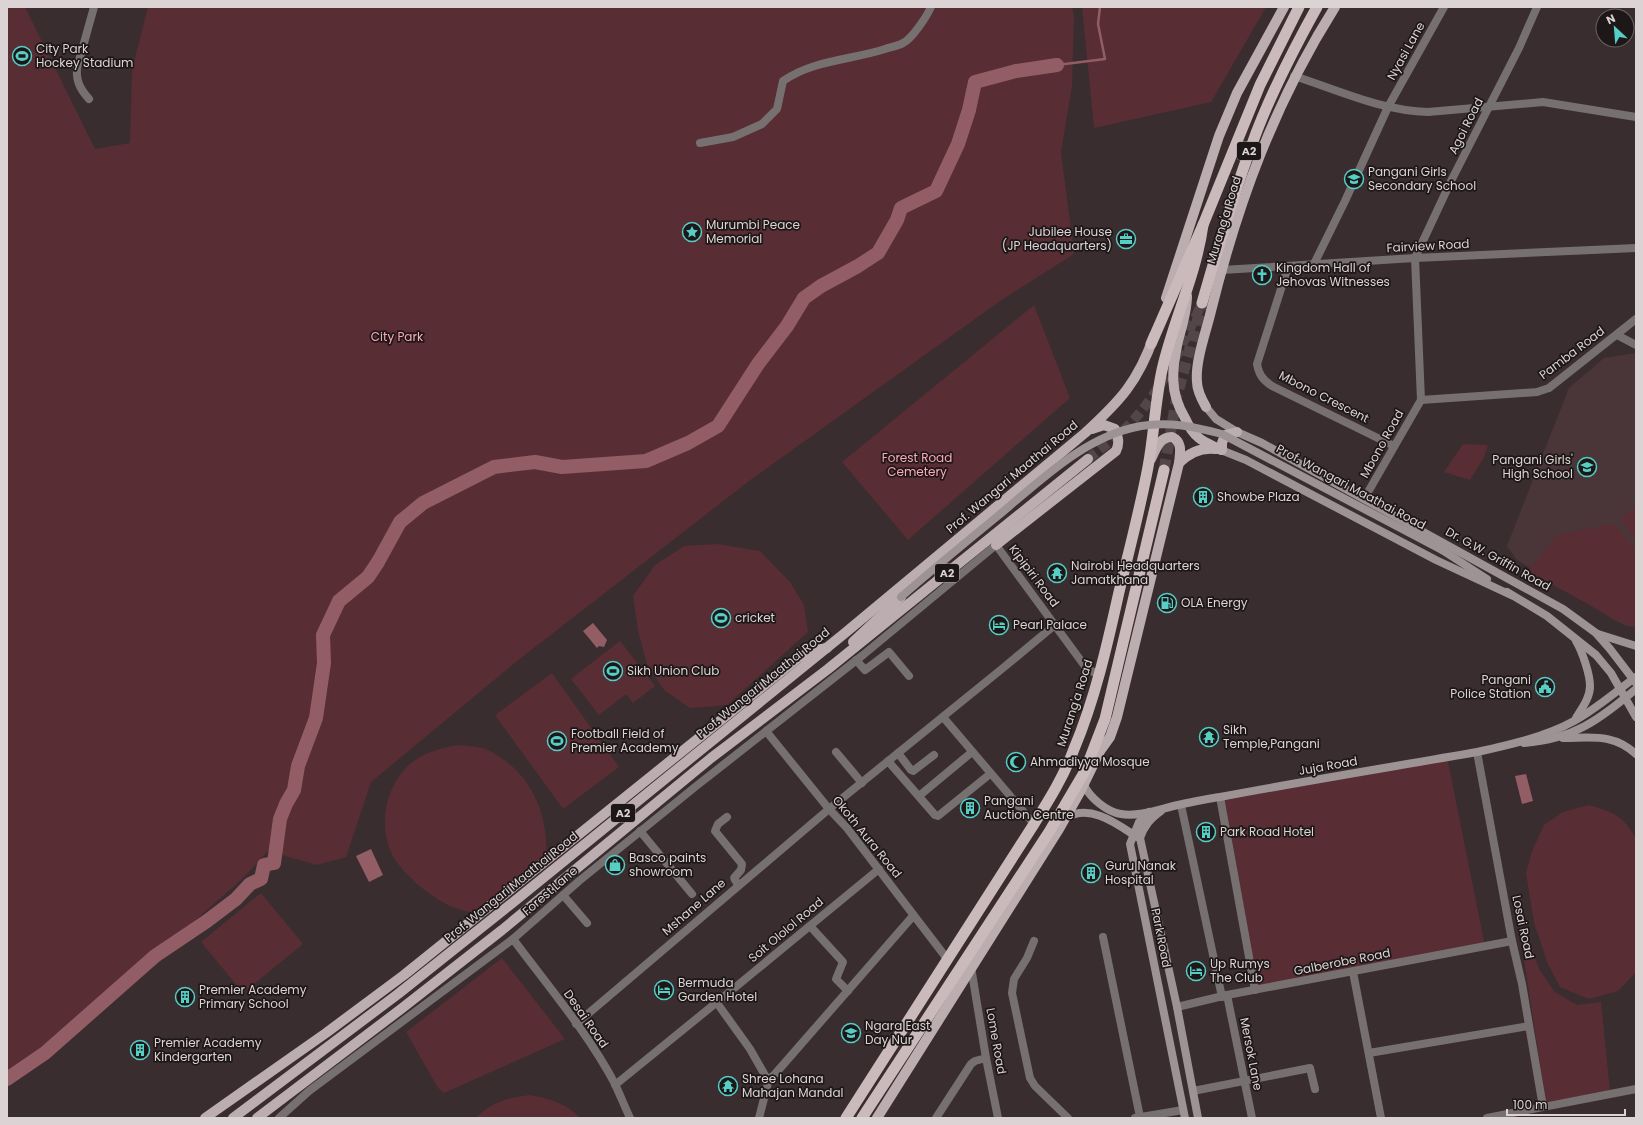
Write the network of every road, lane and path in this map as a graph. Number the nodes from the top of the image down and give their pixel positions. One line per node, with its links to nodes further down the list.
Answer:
1 (94, 7): 10 (street)
2 (931, 7): 14 (street)
3 (1284, 7): 26 (main road)
4 (1299, 7): 15 (highway, Murang'a Road / A2)
5 (1317, 7): 23 (highway, Murang'a Road / A2)
6 (1335, 7): 9 (main road, Murang'a Road)
7 (1444, 7): 11 (street, Nyasi Lane)
8 (1537, 7): 12 (street, Agoi Road)
9 (1294, 76): 11 (street); 20 (main road, Murang'a Road)
10 (89, 99)
11 (1388, 107): 12 (street); 18 (street, Nyasi Lane)
12 (1489, 107): 13 (street); 17 (street, Agoi Road)
13 (1636, 117)
14 (700, 143)
15 (1203, 226): 21 (highway, Murang'a Road); 22 (highway, Murang'a Road / A2)
16 (1636, 248): 17 (street, Fairview Road)
17 (1415, 258): 18 (street, Fairview Road); 28 (street, Agoi Road)
18 (1313, 266): 19 (street, Fairview Road)
19 (1288, 267): 20 (street, Fairview Road); 32 (street, Mbono Crescent)
20 (1222, 270): 29 (main road, Murang'a Road)
21 (1188, 289): 33 (main road, Murang'a Road); 36 (highway, Murang'a Road)
22 (1168, 303): 26 (highway, Prof. Wangari Maathai Road / A2)
23 (1202, 303)
24 (1636, 319): 25 (street, Pamba Road)
25 (1617, 335): 27 (street); 28 (street, Pamba Road)
26 (1151, 344): 31 (main road, Prof. Wangari Maathai Road / A2)
27 (1636, 345)
28 (1421, 400): 32 (street, Mbono Road)
29 (1206, 407): 30 (main road, Dr. G.W. Griffin Road)
30 (1237, 432): 33 (main road); 38 (main road, Dr. G.W. Griffin Road)
31 (1085, 433): 39 (main road); 46 (main road, Prof. Wangari Maathai Road / A2)
32 (1394, 446): 38 (street, Mbono Road)
33 (1222, 450): 35 (main road); 42 (main road, Dr. G.W. Griffin Road)
34 (1088, 459): 56 (main road, A2)
35 (1178, 463): 36 (main road); 73 (main road)
36 (1148, 466): 53 (highway, Murang'a Road)
37 (1164, 470): 73 (highway)
38 (1364, 499): 41 (main road, Dr. G.W. Griffin Road)
39 (996, 545): 44 (street, Kipipiri Road); 48 (street)
40 (1442, 550): 41 (main road); 42 (main road, Dr. G.W. Griffin Road); 43 (main road, Prof. Wangari Maathai Road, bridge)
41 (1518, 583): 45 (main road, Dr. G.W. Griffin Road)
42 (1511, 595): 47 (main road, Dr. G.W. Griffin Road)
43 (901, 597): 46 (main road); 56 (main road)
44 (1056, 624): 53 (street, Kipipiri Road); 60 (street, Mshane Lane)
45 (1596, 633): 49 (main road); 55 (main road, Dr. G.W. Griffin Road)
46 (845, 634): 50 (main road, Prof. Wangari Maathai Road / A2)
47 (1573, 636): 57 (main road, Dr. G.W. Griffin Road); 62 (main road)
48 (880, 641): 51 (street); 52 (street)
49 (1636, 646)
50 (827, 648): 120 (main road); 121 (main road, Prof. Wangari Maathai Road / A2)
51 (889, 652): 52 (street); 54 (street)
52 (856, 660): 63 (street, Forest Lane)
53 (1100, 675): 85 (highway, Murang'a Road)
54 (909, 676)
55 (1635, 679): 57 (main road, Juja Road)
56 (806, 686): 122 (main road, A2)
57 (1621, 688): 59 (main road, Dr. G.W. Griffin Road); 62 (main road, Juja Road)
58 (1636, 689): 59 (main road, Juja Road)
59 (1626, 697): 61 (main road, Dr. G.W. Griffin Road); 64 (main road, Juja Road)
60 (943, 717): 67 (street); 69 (street, Mshane Lane)
61 (1636, 717)
62 (1573, 722): 65 (main road, Juja Road)
63 (766, 730): 81 (street, Okoth Aura Road); 86 (street, Forest Lane)
64 (1557, 738): 65 (main road, Juja Road); 70 (main road)
65 (1512, 744): 68 (main road, Juja Road)
66 (836, 752): 75 (street)
67 (972, 752): 74 (street); 77 (street)
68 (1477, 752): 78 (main road, Juja Road); 98 (street, Losai Road)
69 (898, 753): 71 (street); 72 (street, Mshane Lane)
70 (1636, 754)
71 (934, 755)
72 (888, 761): 75 (street, Mshane Lane); 77 (street)
73 (1090, 766): 76 (main road); 127 (highway)
74 (990, 774): 77 (street); 85 (street)
75 (862, 783): 81 (street, Mshane Lane)
76 (1084, 785): 82 (main road, Juja Road); 84 (main road)
77 (919, 796)
78 (1220, 797): 79 (main road, Juja Road); 102 (street)
79 (1181, 804): 80 (main road, Juja Road); 104 (street, Mersok Lane)
80 (1165, 808): 82 (main road, Juja Road); 87 (main road)
81 (829, 809): 88 (street, Okoth Aura Road); 89 (street, Mshane Lane)
82 (1149, 812): 87 (main road)
83 (727, 817): 89 (street)
84 (1066, 818): 87 (main road); 100 (main road)
85 (1034, 824): 99 (highway, Murang'a Road)
86 (640, 831): 90 (street); 91 (street, Forest Lane)
87 (1136, 836): 106 (main road, Park Road); 119 (main road, Park Road)
88 (879, 869): 92 (street, Okoth Aura Road); 94 (street, Soit Ololol Road)
89 (738, 885): 107 (street, Mshane Lane)
90 (692, 894)
91 (563, 895): 93 (street); 96 (street, Forest Lane)
92 (913, 916): 99 (street, Okoth Aura Road); 103 (street)
93 (587, 922)
94 (810, 926): 103 (street); 105 (street, Soit Ololol Road)
95 (1103, 937): 133 (street)
96 (513, 939): 107 (street, Desai Road); 123 (street, Forest Lane)
97 (1034, 941): 132 (street)
98 (1512, 941): 101 (street, Galberobe Road); 108 (street, Losai Road)
99 (948, 960): 126 (highway, Murang'a Road)
100 (971, 967): 110 (street, Lome Road); 128 (main road)
101 (1353, 972): 102 (street, Galberobe Road); 109 (street)
102 (1255, 990): 104 (street, Galberobe Road)
103 (848, 991): 111 (street)
104 (1224, 996): 106 (street, Galberobe Road); 112 (street, Mersok Lane)
105 (717, 1003): 111 (street); 113 (street, Soit Ololol Road)
106 (1177, 1007): 116 (main road, Park Road)
107 (576, 1024): 113 (street, Desai Road)
108 (1529, 1026): 109 (street); 117 (street, Losai Road)
109 (1369, 1053): 137 (street)
110 (986, 1058): 118 (street, Lome Road); 129 (street)
111 (769, 1079): 125 (street)
112 (1244, 1082): 114 (street); 116 (street); 136 (street, Mersok Lane)
113 (615, 1085): 124 (street, Desai Road)
114 (1315, 1089)
115 (1636, 1089): 117 (street)
116 (1193, 1091): 135 (main road, Park Road)
117 (1544, 1107): 138 (street)
118 (996, 1109): 130 (street); 131 (street, Lome Road)
119 (1183, 1110): 133 (street); 134 (main road, Park Road)
120 (205, 1118)
121 (234, 1118)
122 (257, 1118)
123 (279, 1118)
124 (630, 1118)
125 (758, 1118)
126 (846, 1118)
127 (862, 1118)
128 (877, 1118)
129 (936, 1118)
130 (990, 1118)
131 (998, 1118)
132 (1068, 1118)
133 (1137, 1118)
134 (1185, 1118)
135 (1198, 1118)
136 (1252, 1118)
137 (1381, 1118)
138 (1487, 1118)

